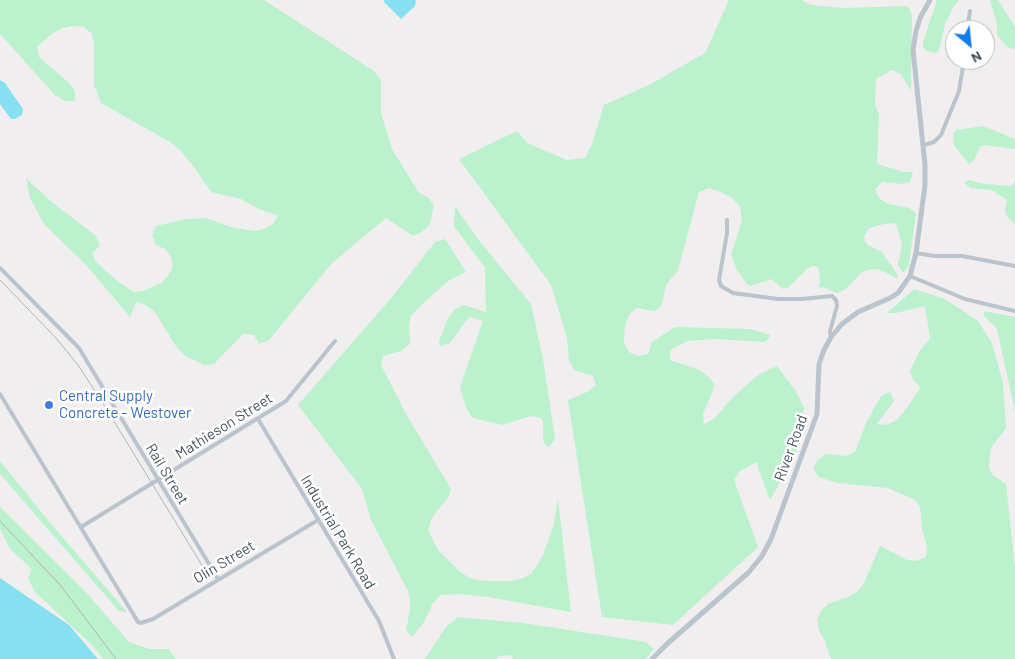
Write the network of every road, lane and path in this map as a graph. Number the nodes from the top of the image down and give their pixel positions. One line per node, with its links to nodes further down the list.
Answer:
1 (930, 0): 5 (street, River Road)
2 (970, 11): 3 (street)
3 (969, 20)
4 (962, 70): 5 (street)
5 (924, 145): 7 (street, River Road)
6 (727, 220): 12 (street)
7 (916, 253): 8 (street); 10 (street, River Road)
8 (1015, 266)
9 (0, 268): 16 (street, Rail Street)
10 (910, 276): 11 (street); 12 (street, River Road)
11 (1015, 311)
12 (831, 337): 21 (street, River Road)
13 (336, 341): 15 (street, Mathieson Street)
14 (0, 394): 18 (street)
15 (258, 419): 16 (street, Mathieson Street); 17 (street, Industrial Park Road)
16 (158, 481): 18 (street, Mathieson Street); 19 (street, Rail Street)
17 (318, 520): 19 (street, Olin Street); 20 (street, Industrial Park Road)
18 (81, 527): 19 (street, Olin Street)
19 (218, 579)
20 (394, 659)
21 (652, 659)

